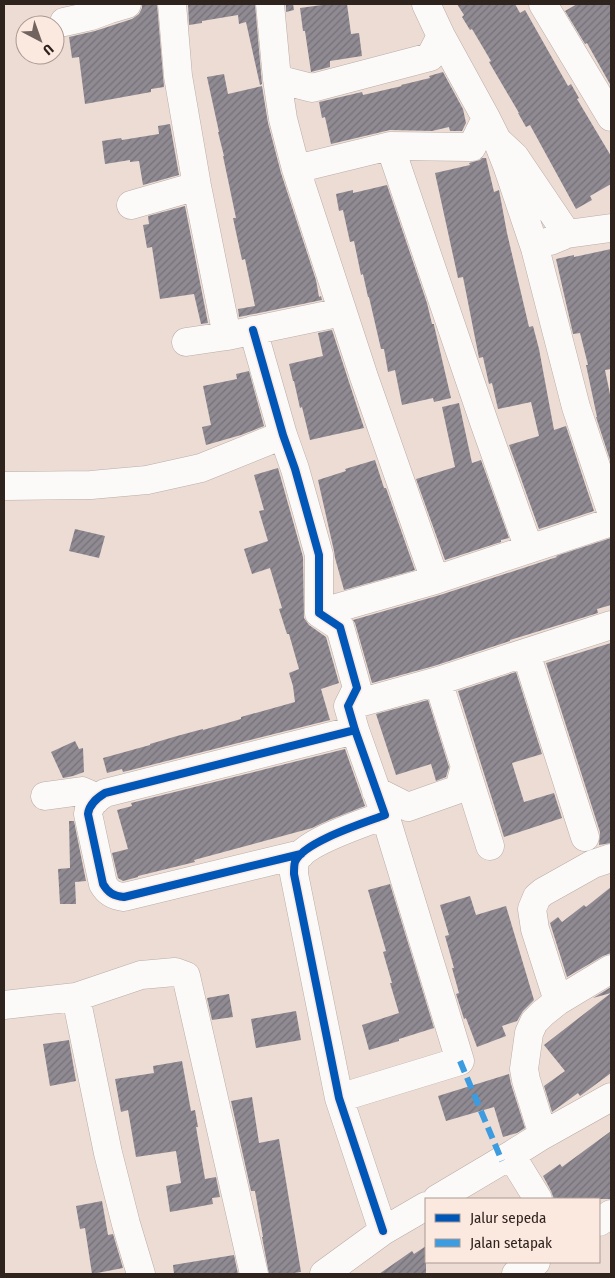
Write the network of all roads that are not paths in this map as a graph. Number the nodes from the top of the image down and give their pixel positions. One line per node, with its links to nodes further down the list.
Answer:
1 (172, 4): 13 (street)
2 (270, 4): 8 (street)
3 (426, 4): 7 (street)
4 (542, 4): 9 (street)
5 (115, 5): 6 (street)
6 (65, 22)
7 (441, 36): 8 (street); 10 (street)
8 (277, 79): 12 (street)
9 (611, 117)
10 (492, 129): 11 (street); 16 (street); 17 (street)
11 (390, 146): 12 (street); 26 (street)
12 (296, 169): 18 (street)
13 (197, 186): 14 (street); 20 (street)
14 (131, 205)
15 (611, 228): 16 (street)
16 (567, 234): 17 (street)
17 (535, 248): 24 (street)
18 (342, 312): 19 (street); 27 (street)
19 (253, 330): 20 (street); 22 (street)
20 (227, 336): 21 (street)
21 (186, 342)
22 (283, 435): 23 (street); 28 (street)
23 (4, 486)
24 (611, 512)
25 (611, 522): 26 (street)
26 (529, 549): 27 (street)
27 (435, 580): 28 (street)
28 (319, 613): 32 (street)
29 (611, 625): 30 (street)
30 (526, 653): 31 (street); 37 (street)
31 (438, 681): 32 (street); 33 (street)
32 (351, 718): 35 (street); 36 (street)
33 (465, 766): 36 (street); 38 (street)
34 (45, 796): 35 (street)
35 (96, 800): 39 (street)
36 (380, 803): 39 (street); 46 (street)
37 (585, 838)
38 (490, 846)
39 (301, 854): 46 (street)
40 (611, 858): 43 (street)
41 (611, 969): 43 (street)
42 (76, 997): 44 (street); 56 (street); 57 (street)
43 (558, 1001): 47 (street)
44 (4, 1005)
45 (611, 1097): 47 (street)
46 (340, 1098): 54 (street)
47 (543, 1135): 48 (street)
48 (511, 1155): 49 (street); 50 (street)
49 (439, 1198)
50 (537, 1198)
51 (425, 1207): 54 (street)
52 (611, 1214): 53 (street)
53 (600, 1221)
54 (383, 1231): 58 (street)
55 (534, 1263): 59 (street)
56 (141, 1274)
57 (254, 1274)
58 (324, 1274)
59 (516, 1274)

